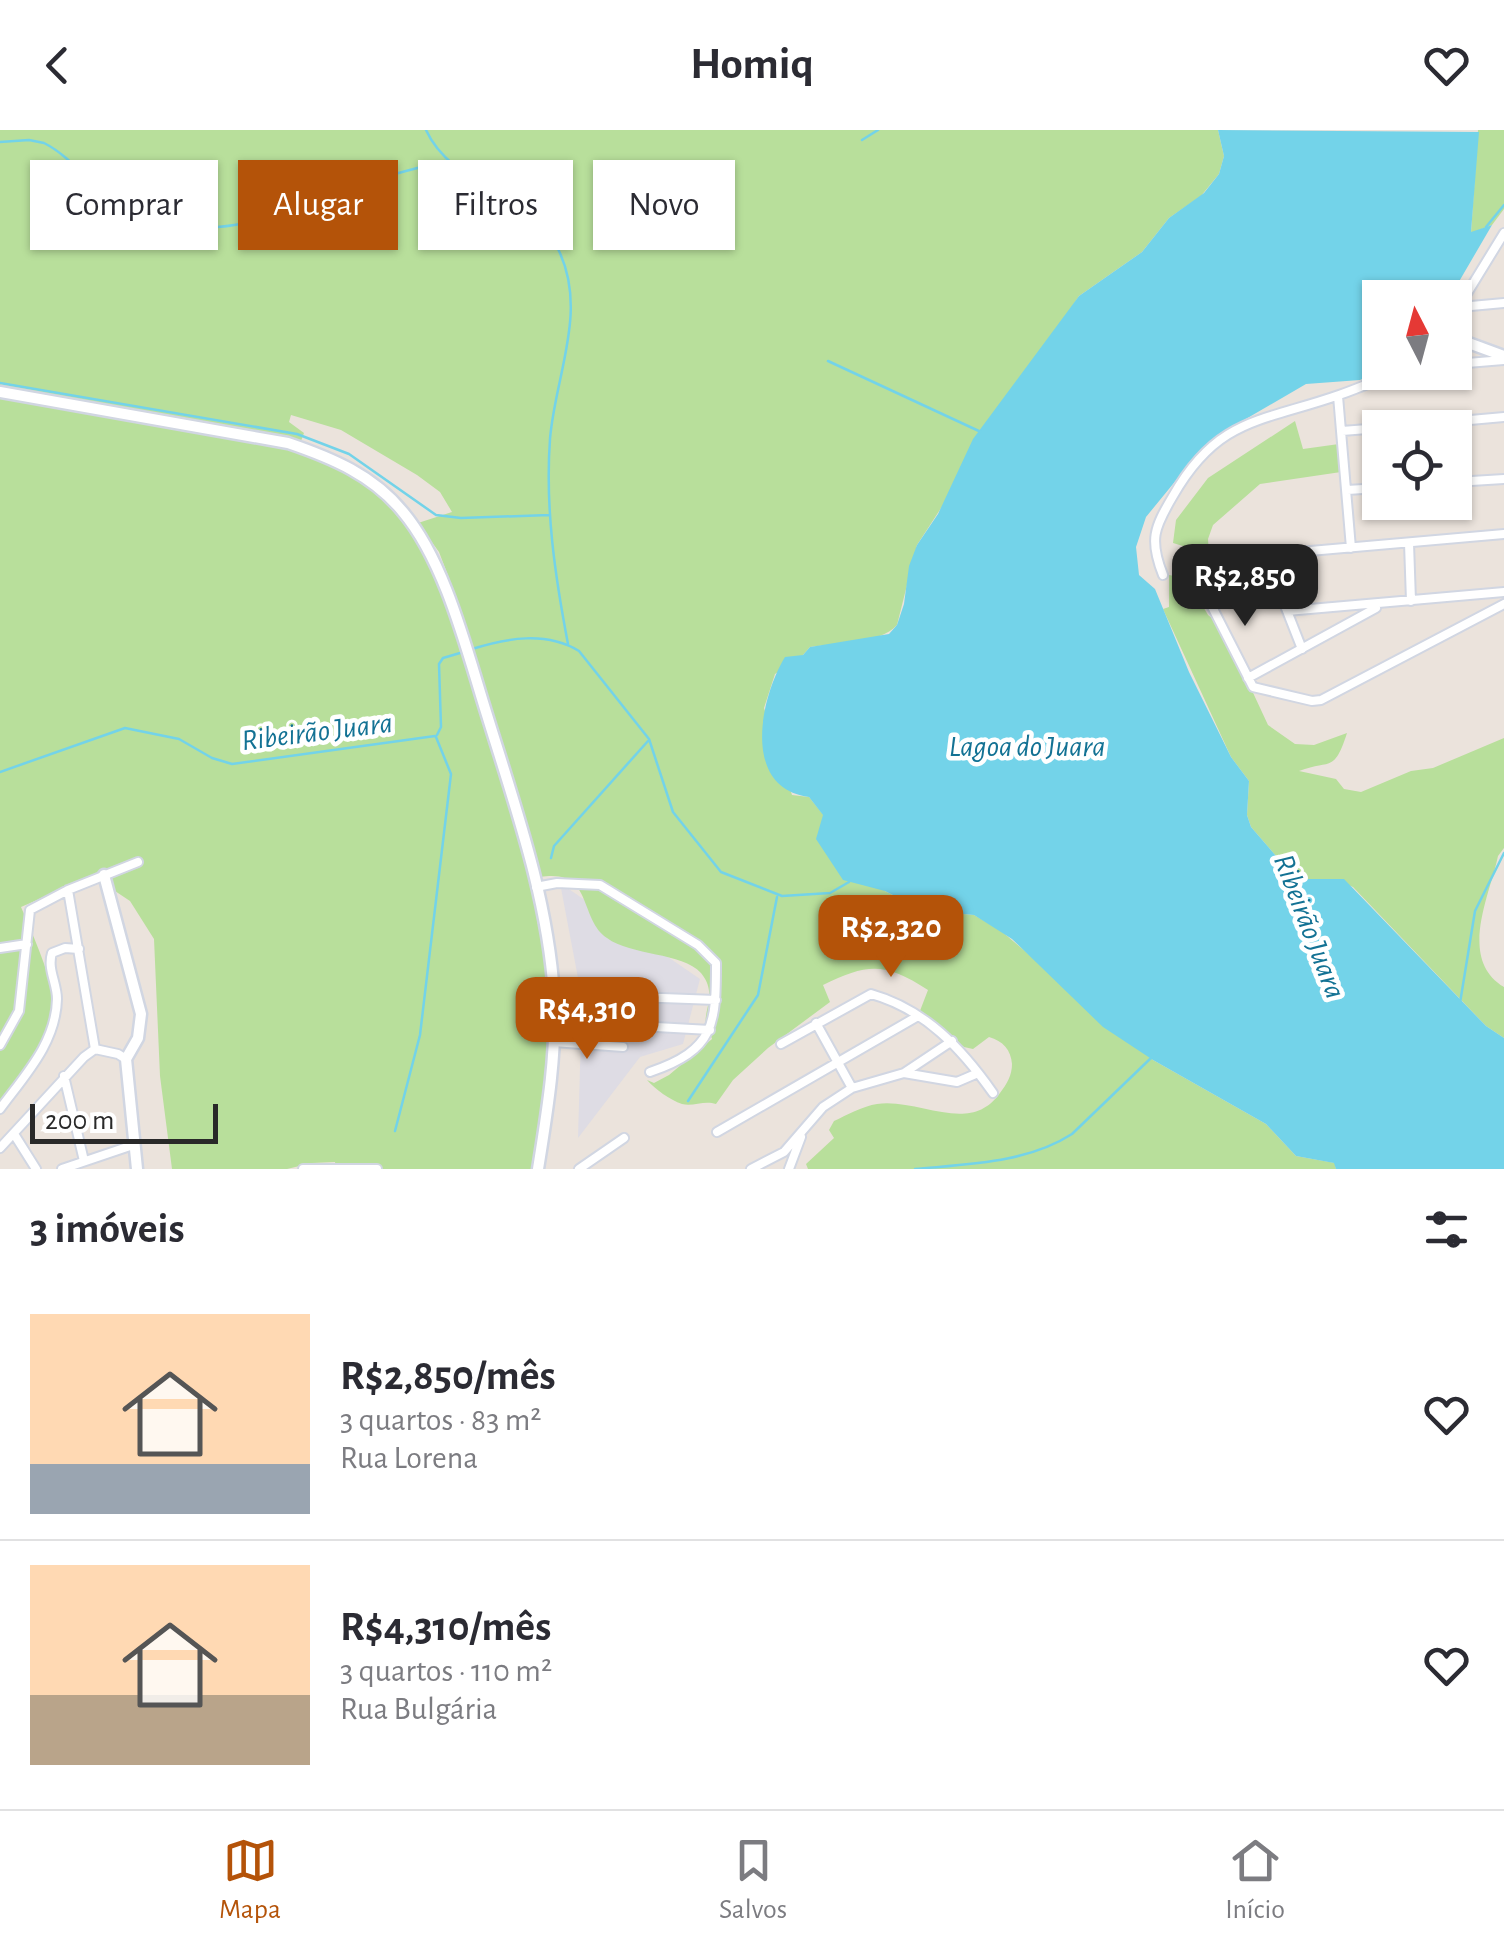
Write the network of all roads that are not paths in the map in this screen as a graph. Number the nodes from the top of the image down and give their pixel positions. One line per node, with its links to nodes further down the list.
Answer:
1 (1504, 233): 2 (street)
2 (1500, 246): 3 (street)
3 (1472, 288)
4 (1504, 302): 5 (street)
5 (1472, 307)
6 (1472, 345): 7 (main road)
7 (1504, 358): 8 (street)
8 (1472, 362)
9 (1362, 386): 11 (street)
10 (0, 392): 36 (main road)
11 (1338, 396): 15 (street); 25 (street)
12 (1504, 417): 13 (street)
13 (1472, 420)
14 (1362, 429): 15 (street)
15 (1342, 431): 19 (street)
16 (1504, 479): 17 (street)
17 (1472, 481)
18 (1362, 489): 19 (street)
19 (1347, 490): 22 (street)
20 (1504, 534): 21 (street)
21 (1409, 543): 22 (street); 28 (street)
22 (1352, 548): 23 (street)
23 (1265, 555): 24 (street); 31 (street)
24 (1218, 559)
25 (1164, 575)
26 (1202, 587): 33 (street)
27 (1504, 592): 28 (street)
28 (1411, 600): 30 (street)
29 (1504, 604): 33 (street)
30 (1380, 605): 31 (street); 32 (street)
31 (1287, 611): 32 (street)
32 (1302, 649): 33 (street)
33 (1248, 678)
34 (138, 862): 35 (street)
35 (104, 876): 37 (street); 53 (main road)
36 (536, 887): 41 (main road); 42 (street)
37 (68, 890): 38 (street); 40 (street)
38 (27, 944): 39 (street); 49 (street)
39 (0, 948)
40 (79, 949): 52 (street); 61 (street)
41 (554, 994): 42 (street); 47 (main road)
42 (716, 1000): 46 (street)
43 (918, 1016): 44 (street); 48 (street); 54 (street)
44 (816, 1023): 50 (street); 54 (street)
45 (656, 1026): 46 (street)
46 (710, 1030): 55 (street)
47 (554, 1042): 51 (street); 74 (main road)
48 (952, 1042): 56 (street); 57 (street)
49 (0, 1044)
50 (781, 1044)
51 (623, 1047)
52 (95, 1050): 53 (street); 58 (street)
53 (126, 1060): 66 (main road)
54 (838, 1064): 59 (street); 62 (street)
55 (650, 1072)
56 (904, 1073): 57 (street); 59 (street)
57 (978, 1073): 60 (street)
58 (64, 1076): 64 (street); 68 (street)
59 (852, 1088): 63 (street)
60 (992, 1093)
61 (0, 1108)
62 (717, 1132)
63 (802, 1133): 76 (street); 77 (street)
64 (14, 1134): 67 (street); 69 (street)
65 (624, 1138): 75 (street)
66 (134, 1145): 68 (street); 71 (main road)
67 (0, 1148)
68 (84, 1161): 70 (street)
69 (36, 1169)
70 (62, 1169)
71 (138, 1169)
72 (303, 1169): 73 (street)
73 (377, 1169)
74 (538, 1169)
75 (579, 1169)
76 (751, 1169)
77 (790, 1169)

